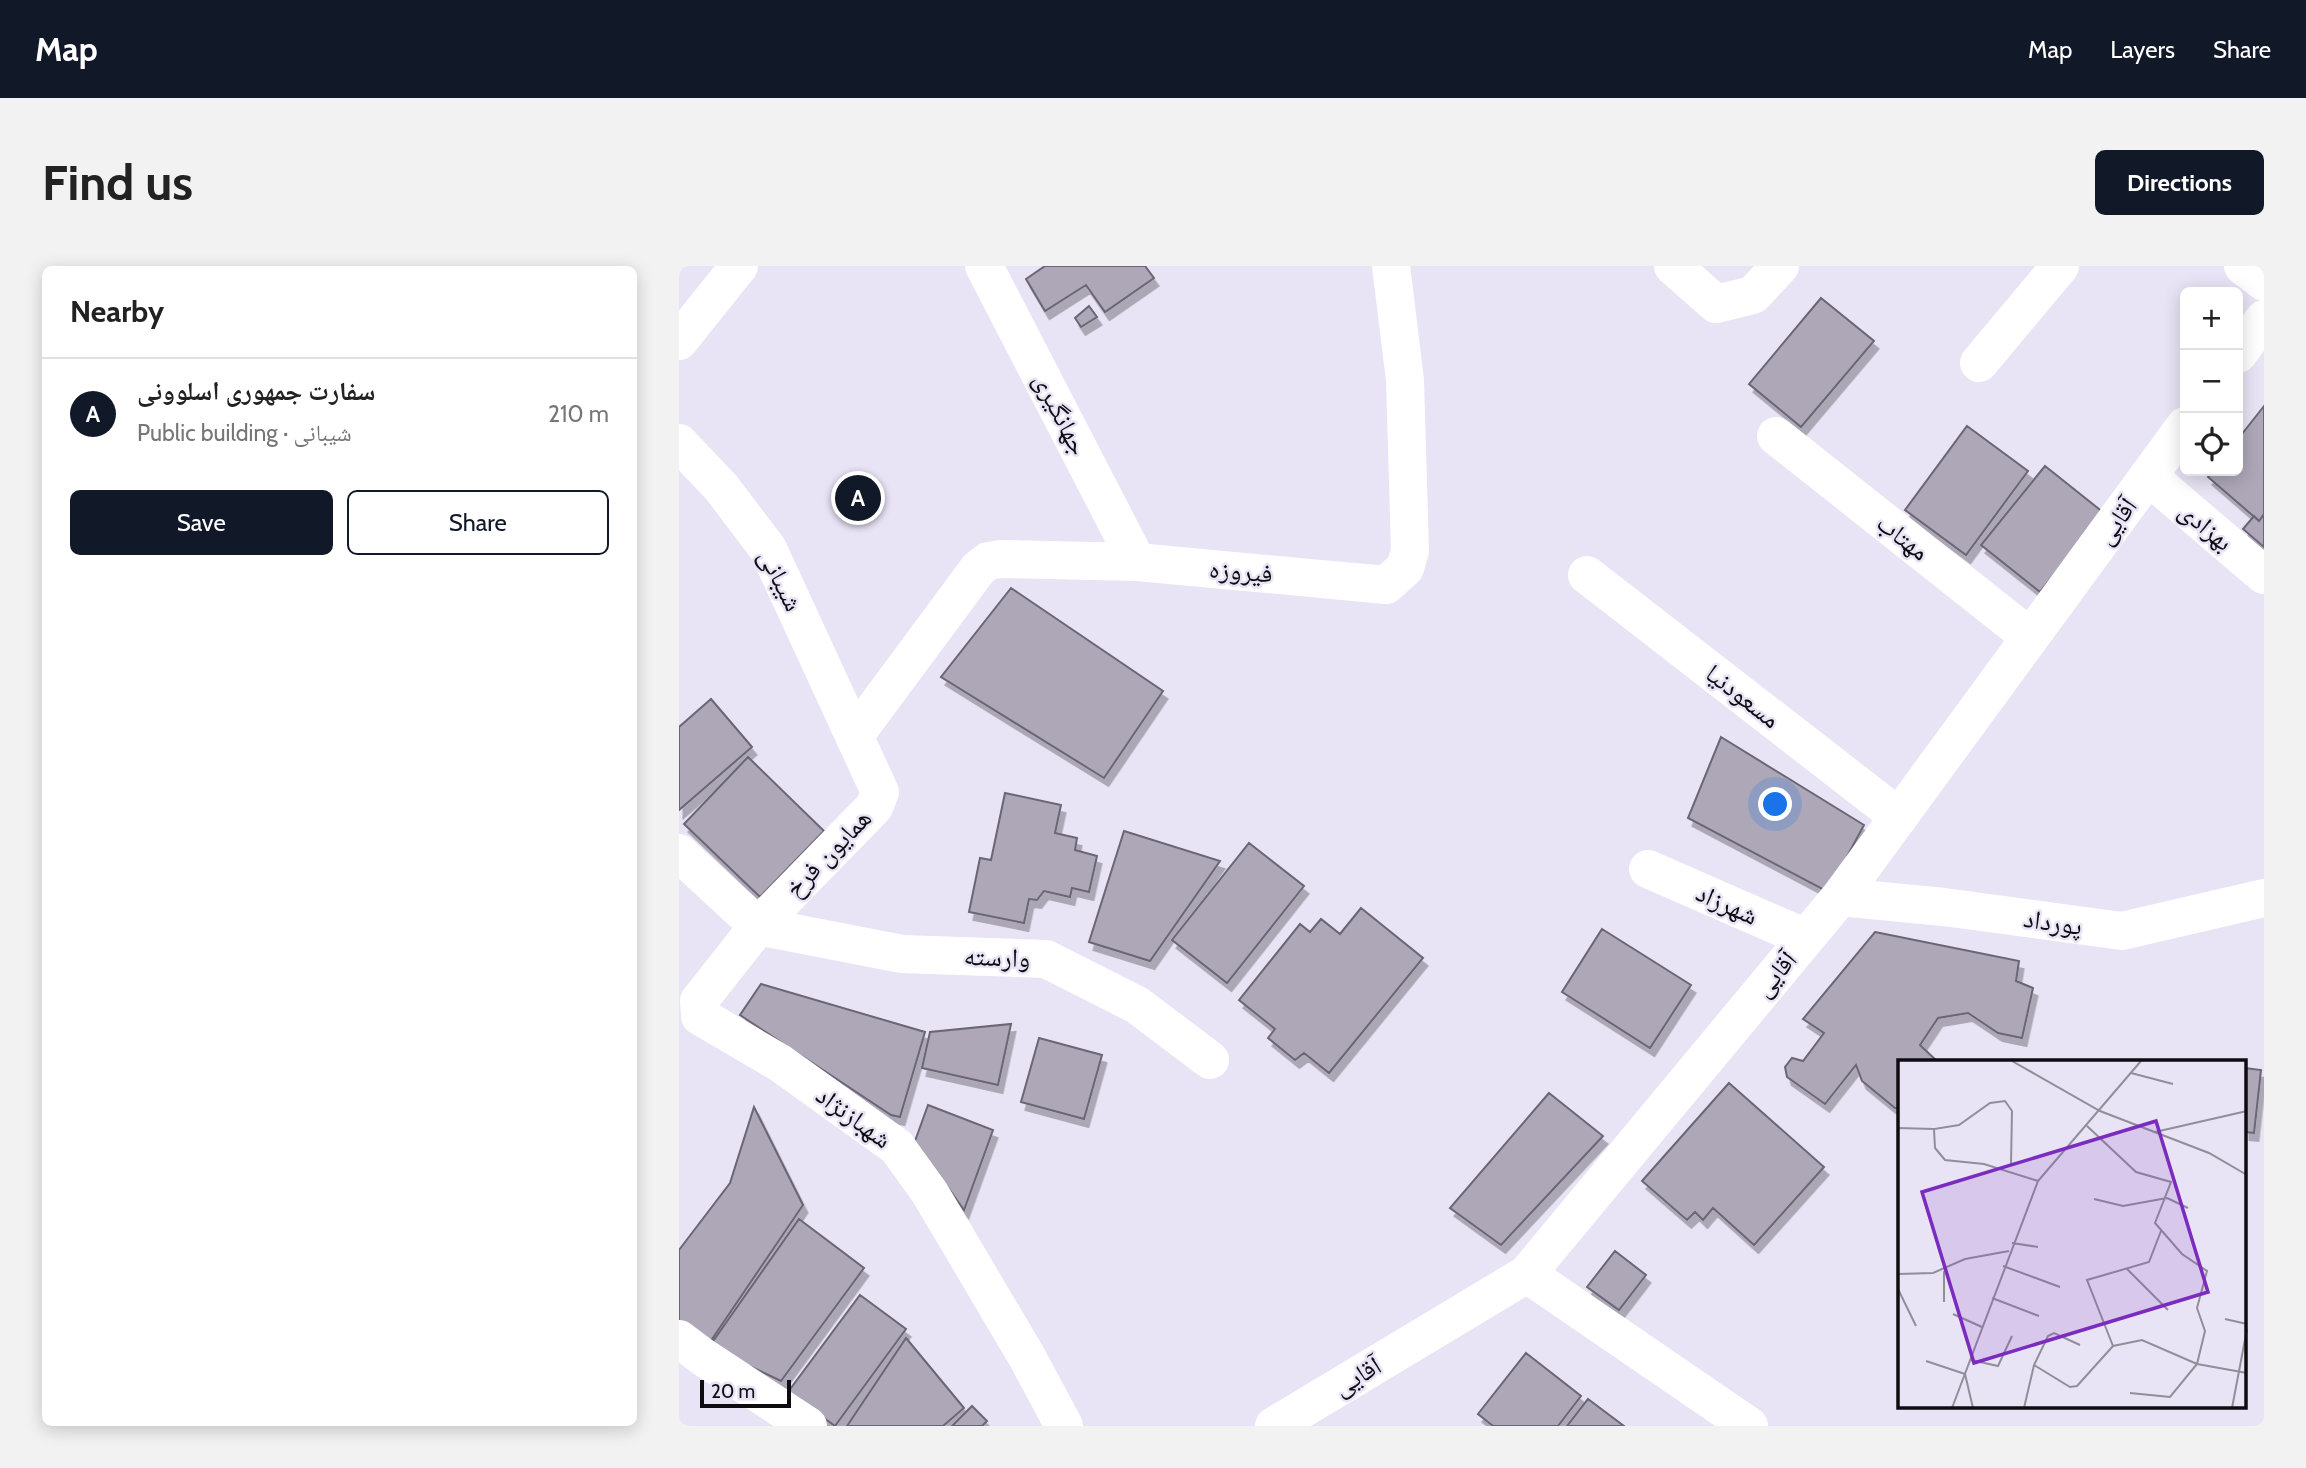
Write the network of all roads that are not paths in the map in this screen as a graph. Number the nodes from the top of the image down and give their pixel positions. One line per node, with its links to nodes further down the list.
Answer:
1 (739, 266): 10 (street)
2 (984, 266): 17 (street, جهانگیری)
3 (1391, 266): 17 (street, فیروزه)
4 (1673, 266): 5 (street)
5 (1780, 266)
6 (2060, 266): 12 (street)
7 (2243, 266): 8 (street)
8 (2264, 282)
9 (2264, 319): 11 (street)
10 (679, 341)
11 (2241, 350)
12 (1979, 363)
13 (2180, 433): 16 (street, آقایی)
14 (1776, 436): 20 (street, مهتاب)
15 (679, 443): 21 (street, شیبانی)
16 (2148, 476): 19 (street, بهزادی); 20 (street, آقایی)
17 (1137, 562): 21 (street, فیروزه)
18 (1587, 575): 22 (street, مسعودنیا)
19 (2264, 575)
20 (2030, 637): 22 (street, آقایی)
21 (855, 736): 27 (street, همایون فرخ)
22 (1899, 817): 25 (street, آقایی)
23 (679, 853): 27 (street)
24 (1648, 869): 28 (street, شهرزاد)
25 (1840, 897): 26 (street, پورداد); 28 (street, آقایی)
26 (2264, 898)
27 (758, 926): 29 (street, وارسته); 33 (street, شهبازنژاد)
28 (1806, 938): 30 (street, آقایی)
29 (1210, 1060)
30 (1527, 1274): 34 (street, آقایی); 35 (street)
31 (687, 1350): 32 (street)
32 (808, 1426)
33 (1064, 1426)
34 (1273, 1426)
35 (1749, 1426)

